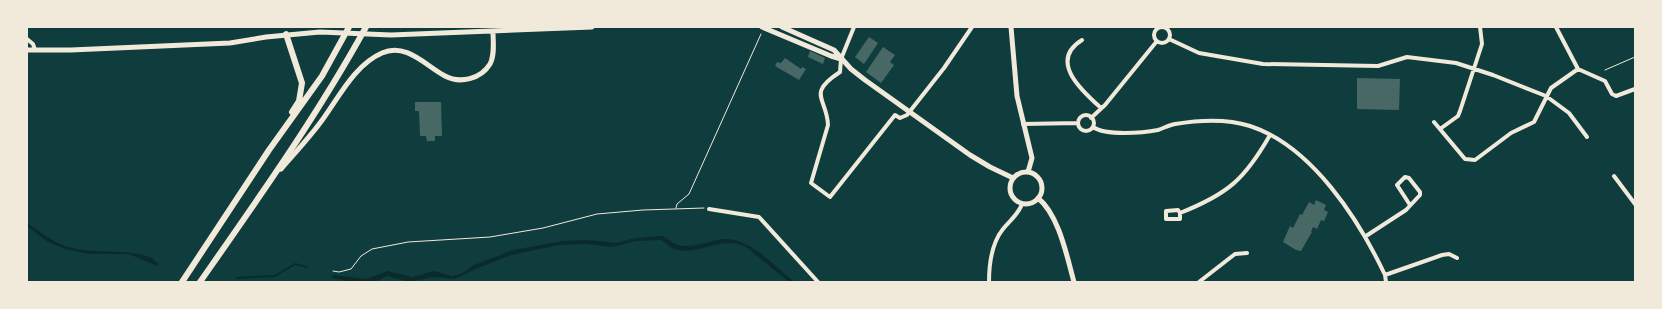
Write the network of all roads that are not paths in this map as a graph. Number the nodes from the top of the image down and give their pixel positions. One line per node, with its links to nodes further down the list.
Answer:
1 (349, 27): 37 (main road)
2 (366, 27): 41 (main road)
3 (592, 27): 14 (street)
4 (763, 27): 22 (street)
5 (782, 27): 22 (street)
6 (854, 27): 22 (street)
7 (972, 27): 28 (street)
8 (1011, 27): 32 (street)
9 (1480, 27): 23 (street)
10 (1564, 27): 13 (street)
11 (1156, 28): 12 (street); 19 (street)
12 (1167, 28): 17 (street)
13 (1557, 29): 24 (street)
14 (493, 31): 15 (street); 41 (street)
15 (286, 34): 21 (street); 37 (main road)
16 (27, 39): 21 (street)
17 (1169, 39): 19 (street); 23 (street)
18 (1082, 40): 27 (street)
19 (1157, 41): 27 (street)
20 (27, 50): 21 (street)
21 (35, 50)
22 (841, 59): 28 (street); 28 (street)
23 (1474, 68): 26 (street); 34 (street)
24 (1578, 69): 25 (street); 26 (street)
25 (1635, 90)
26 (1546, 96): 34 (street); 36 (street)
27 (1101, 108): 29 (street)
28 (909, 111): 40 (street)
29 (1091, 118): 31 (street); 33 (street)
30 (1434, 122): 34 (street)
31 (1078, 123): 32 (street); 33 (street)
32 (1023, 124): 38 (street)
33 (1093, 127): 35 (street)
34 (1440, 129)
35 (1270, 134): 47 (street); 48 (street)
36 (1587, 137)
37 (269, 150): 52 (main road)
38 (1028, 172): 40 (street); 42 (street)
39 (1614, 176): 44 (street)
40 (1013, 178): 43 (street)
41 (271, 180): 53 (main road)
42 (1038, 198): 43 (street); 56 (street)
43 (1022, 204): 55 (street)
44 (1635, 204)
45 (1410, 205): 45 (street); 48 (street)
46 (709, 209): 54 (street)
47 (1180, 213)
48 (1366, 236): 51 (street)
49 (1247, 253): 57 (street)
50 (1457, 258): 51 (street)
51 (1385, 275): 58 (street)
52 (182, 282)
53 (200, 282)
54 (818, 282)
55 (989, 282)
56 (1074, 282)
57 (1199, 282)
58 (1386, 282)

